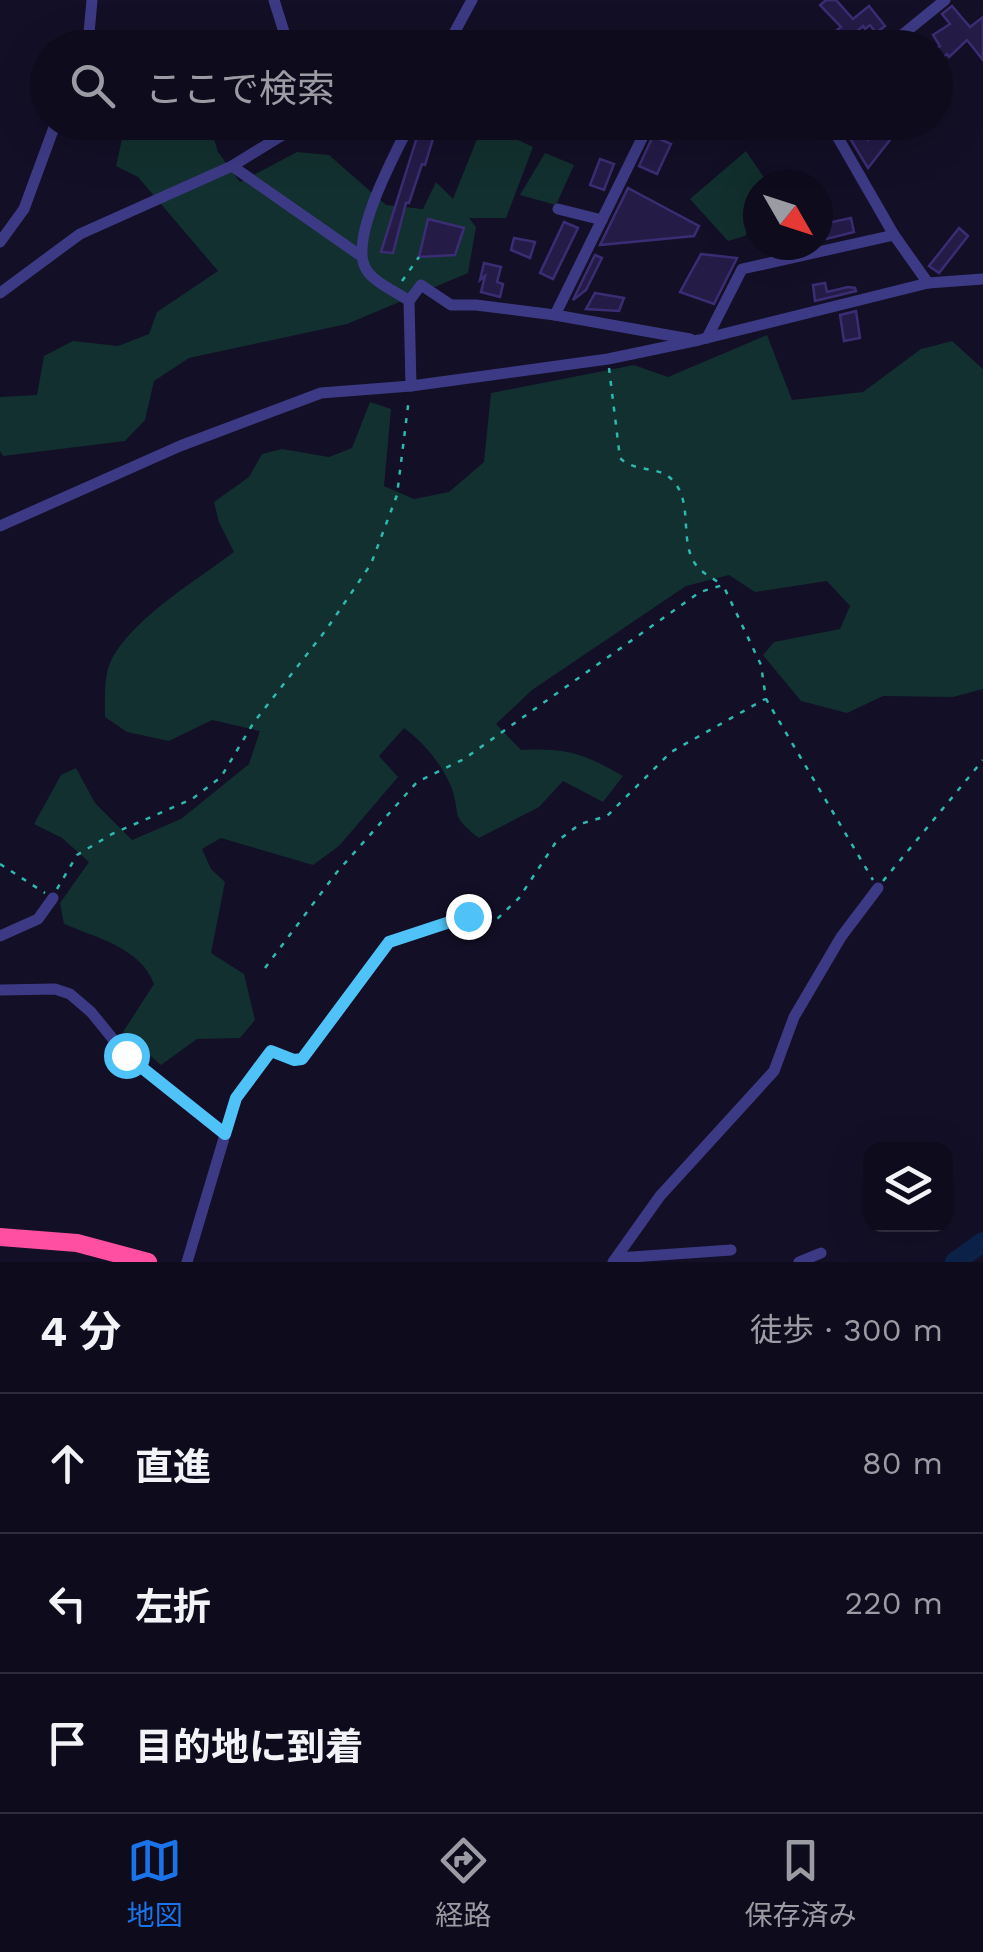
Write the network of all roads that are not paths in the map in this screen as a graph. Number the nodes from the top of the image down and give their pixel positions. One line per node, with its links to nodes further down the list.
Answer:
1 (92, 0): 5 (street)
2 (274, 0): 6 (street)
3 (472, 0): 7 (street)
4 (945, 0): 8 (street)
5 (90, 30)
6 (283, 30)
7 (456, 30)
8 (908, 30)
9 (49, 140): 18 (street)
10 (274, 140): 14 (street)
11 (402, 140): 19 (street)
12 (641, 140): 16 (street)
13 (839, 140): 17 (street)
14 (232, 166): 19 (street); 22 (street)
15 (558, 209): 16 (street)
16 (602, 220): 24 (street)
17 (894, 235): 21 (street); 25 (street)
18 (0, 242)
19 (361, 256): 23 (street)
20 (981, 275): 21 (street)
21 (928, 283): 25 (street)
22 (0, 293)
23 (409, 301): 24 (street); 26 (street)
24 (555, 315): 25 (street)
25 (703, 339): 26 (street)
26 (411, 386): 27 (street)
27 (0, 526)
28 (878, 888): 37 (street)
29 (53, 898): 30 (street)
30 (0, 936)
31 (389, 942): 33 (street)
32 (0, 990): 33 (street)
33 (225, 1134): 39 (street)
34 (0, 1237): 38 (highway)
35 (731, 1250): 37 (street)
36 (822, 1253): 40 (street)
37 (616, 1260)
38 (148, 1262)
39 (186, 1262)
40 (799, 1262)

